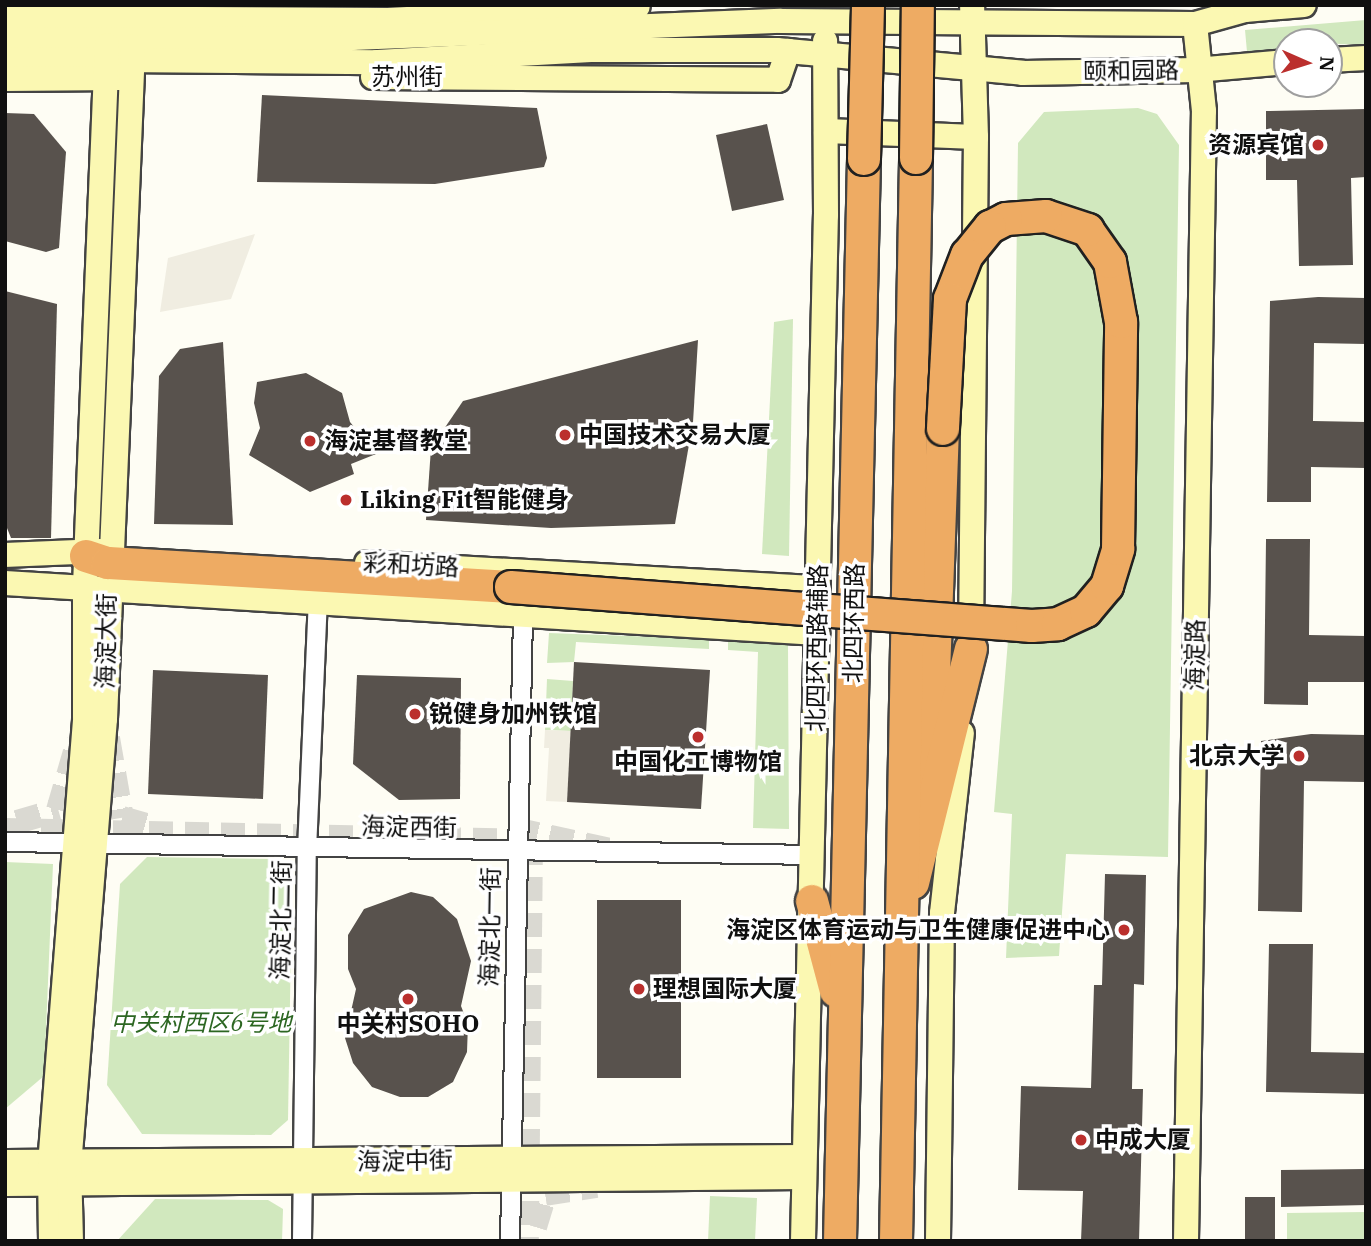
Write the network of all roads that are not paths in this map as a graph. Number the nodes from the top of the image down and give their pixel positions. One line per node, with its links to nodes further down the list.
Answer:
1 (868, 5): 38 (highway, 北四环西路, bridge)
2 (918, 5): 37 (highway, 北四环西路, bridge)
3 (1304, 5): 8 (street, 颐和园路)
4 (570, 13): 5 (street, 苏州街); 7 (street, 苏州街); 15 (street, 苏州街)
5 (825, 13): 6 (street, 颐和园路); 10 (street, 北四环西路辅路)
6 (972, 14): 8 (street, 颐和园路); 17 (street)
7 (5, 18)
8 (1195, 24): 18 (street, 海淀路)
9 (5, 40): 14 (street, 苏州街)
10 (826, 54): 15 (street, 苏州街); 17 (street, 颐和园路); 20 (street, 北四环西路辅路)
11 (1366, 58): 13 (street)
12 (5, 59): 14 (street, 苏州街)
13 (1343, 59)
14 (106, 60): 15 (street, 苏州街); 15 (street, 苏州街); 19 (street, 苏州街); 23 (street, 海淀大街)
15 (133, 60): 23 (street, 海淀大街)
16 (1273, 63): 18 (street, 颐和园路)
17 (974, 69): 18 (street, 颐和园路); 21 (street)
18 (1196, 71): 53 (street, 海淀路)
19 (5, 79)
20 (826, 131): 21 (street); 25 (street, 北四环西路辅路)
21 (976, 137): 29 (street)
22 (5, 555): 23 (street, 彩和坊路)
23 (99, 568): 24 (street, 彩和坊路); 25 (street, 彩和坊路); 26 (street, 彩和坊路); 27 (highway); 32 (street, 海淀大街)
24 (5, 583)
25 (808, 587): 28 (street, 北四环西路辅路)
26 (318, 601): 27 (street, 彩和坊路); 33 (street, 海淀北二街)
27 (517, 601): 28 (street, 彩和坊路); 30 (highway, bridge); 34 (street, 海淀北一街)
28 (806, 632): 35 (street, 北四环西路辅路)
29 (971, 649): 30 (highway); 52 (street)
30 (929, 810): 37 (highway)
31 (5, 842): 32 (street, 海淀西街)
32 (83, 844): 33 (street, 海淀西街); 43 (street, 海淀大街)
33 (307, 850): 34 (street, 海淀西街); 42 (street, 海淀北二街)
34 (517, 852): 35 (street, 海淀西街); 41 (street, 海淀北一街)
35 (813, 855): 36 (street, 北四环西路辅路)
36 (812, 901): 38 (highway); 40 (street, 北四环西路辅路)
37 (897, 960): 51 (highway, 北四环西路)
38 (846, 1026): 50 (highway, 北四环西路)
39 (5, 1162): 43 (street, 海淀中街)
40 (804, 1167): 41 (street, 海淀中街); 49 (street, 北四环西路辅路)
41 (509, 1171): 42 (street, 海淀中街); 48 (street, 海淀北一街)
42 (302, 1172): 43 (street, 海淀中街); 47 (street, 海淀北二街)
43 (60, 1176): 44 (street, 海淀中街); 45 (street, 海淀大街); 46 (street, 海淀大街)
44 (5, 1184)
45 (51, 1241)
46 (71, 1241)
47 (302, 1241)
48 (510, 1241)
49 (803, 1241)
50 (840, 1241)
51 (896, 1241)
52 (938, 1241)
53 (1186, 1241)

